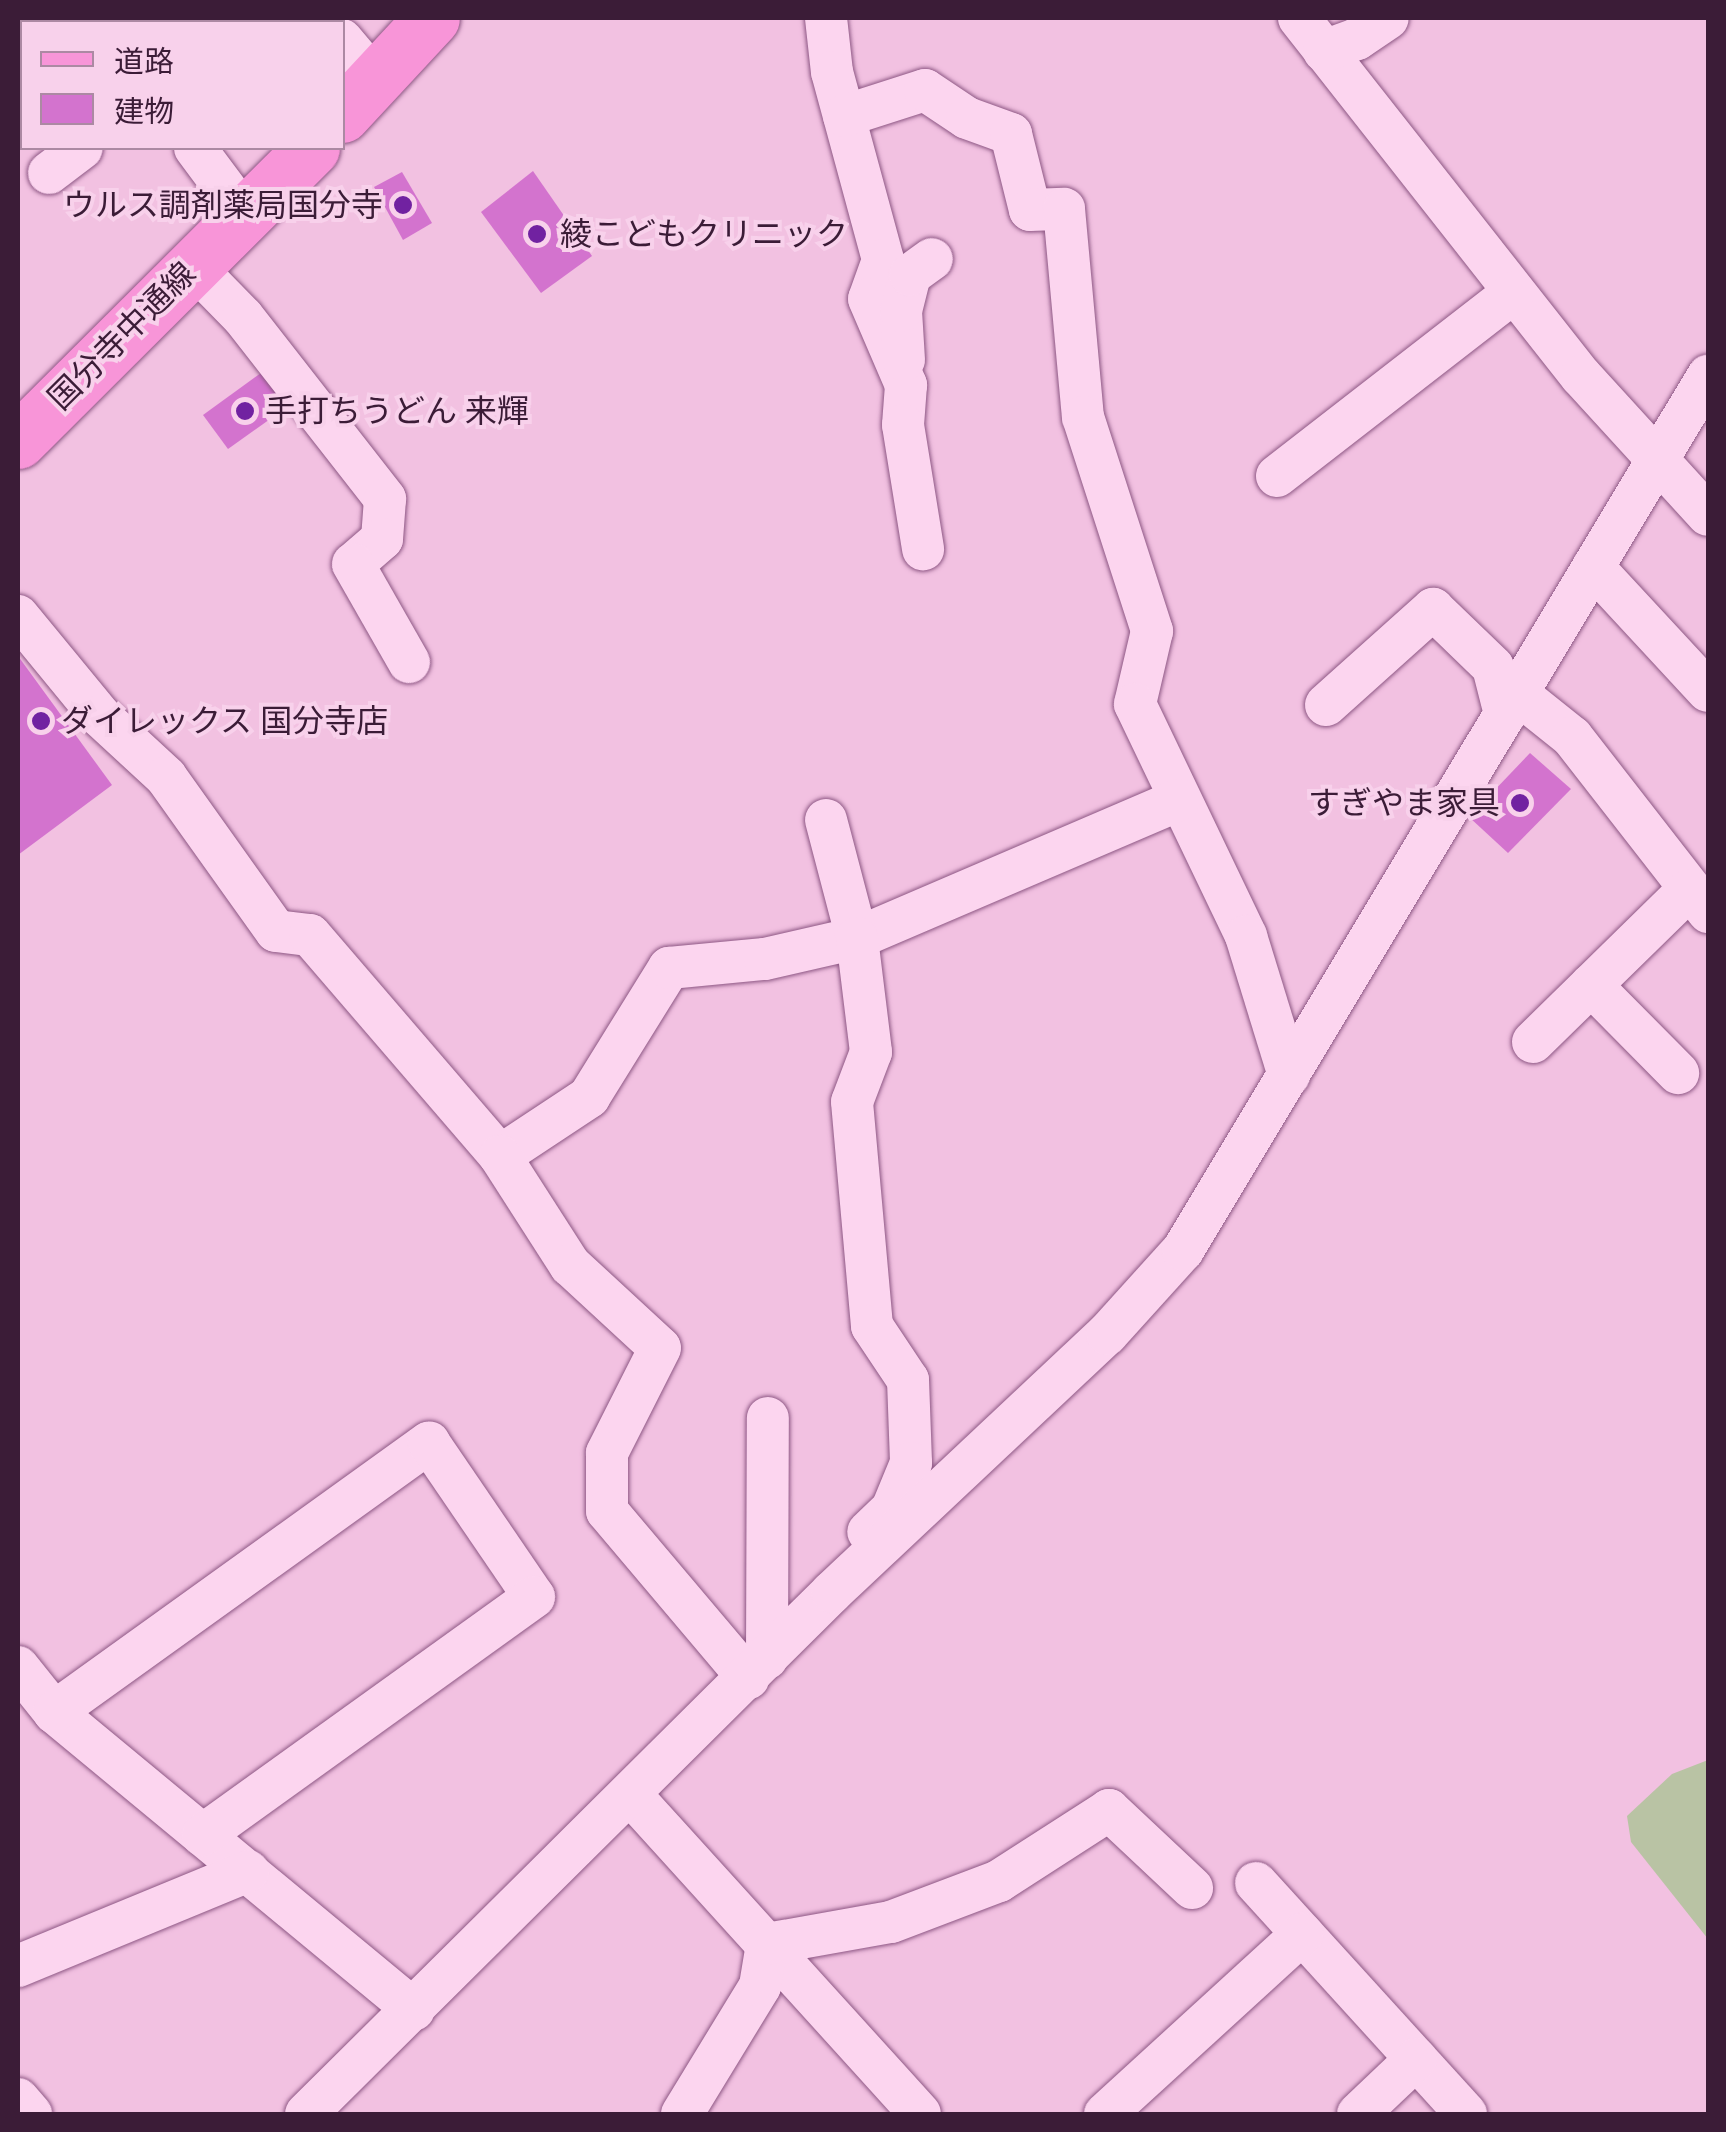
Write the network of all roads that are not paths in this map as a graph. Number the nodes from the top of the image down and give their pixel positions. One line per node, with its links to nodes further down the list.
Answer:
1 (432, 18): 5 (main road)
2 (826, 18): 6 (street)
3 (1388, 18): 4 (street)
4 (1311, 34): 14 (street)
5 (353, 78)
6 (844, 116): 16 (street); 28 (street)
7 (79, 150): 10 (street)
8 (196, 150): 11 (street)
9 (310, 150): 11 (main road, 国分寺中通線)
10 (49, 173)
11 (245, 215): 13 (main road, 国分寺中通線)
12 (932, 259): 16 (street)
13 (194, 266): 17 (main road, 国分寺中通線); 24 (street)
14 (1514, 292): 18 (street); 19 (street)
15 (1708, 376): 18 (street)
16 (906, 386): 21 (street)
17 (18, 441)
18 (1657, 458): 20 (street); 22 (street)
19 (1277, 476)
20 (1708, 515)
21 (922, 549)
22 (1593, 567): 25 (street); 27 (street)
23 (18, 616): 36 (street)
24 (409, 662)
25 (1708, 691)
26 (1326, 704): 27 (street)
27 (1511, 704): 30 (street); 35 (street)
28 (1179, 800): 31 (street); 35 (street)
29 (826, 820): 31 (street)
30 (1698, 902): 32 (street)
31 (857, 938): 36 (street); 38 (street)
32 (1591, 985): 33 (street); 34 (street)
33 (1533, 1042)
34 (1678, 1074)
35 (1289, 1076): 38 (street)
36 (500, 1156): 40 (street)
37 (768, 1418): 40 (street)
38 (832, 1592): 40 (street)
39 (18, 1667): 41 (street)
40 (757, 1668): 42 (street)
41 (54, 1712): 43 (street); 43 (street)
42 (632, 1795): 48 (street); 50 (street)
43 (203, 1835): 44 (street)
44 (248, 1872): 49 (street); 50 (street)
45 (1256, 1883): 47 (street)
46 (1192, 1888): 48 (street)
47 (1302, 1934): 51 (street); 57 (street)
48 (766, 1944): 55 (street); 56 (street)
49 (18, 1966)
50 (414, 2010): 54 (street)
51 (1416, 2059): 58 (street); 59 (street)
52 (18, 2099): 53 (street)
53 (31, 2114)
54 (306, 2114)
55 (682, 2114)
56 (920, 2114)
57 (1106, 2114)
58 (1358, 2114)
59 (1466, 2114)

